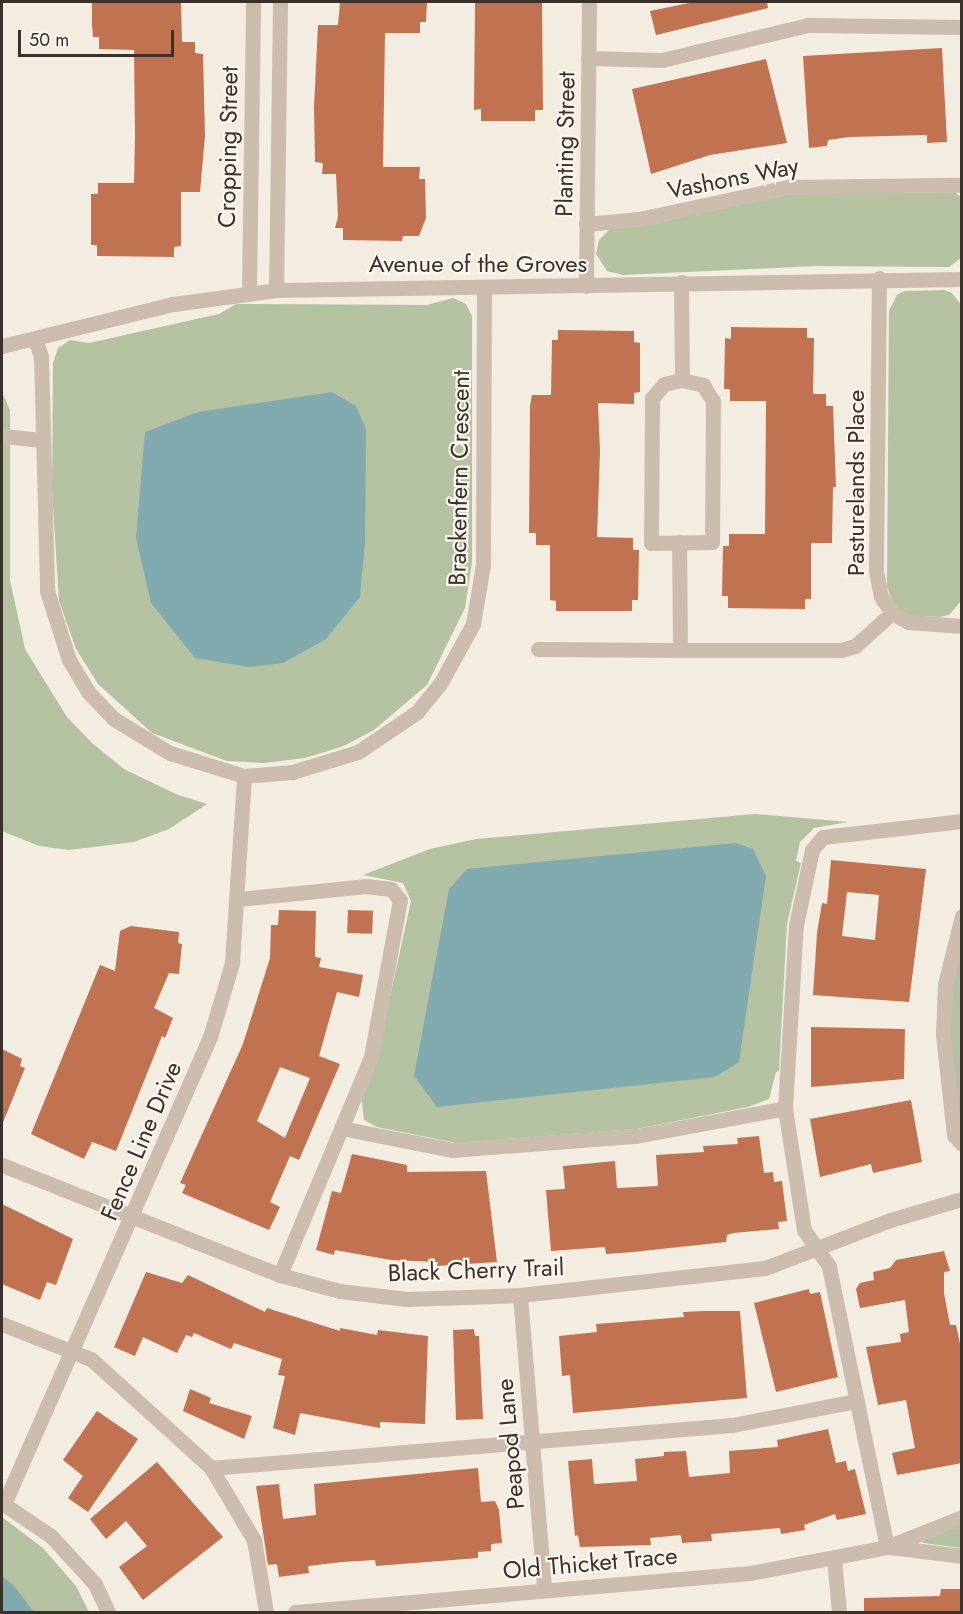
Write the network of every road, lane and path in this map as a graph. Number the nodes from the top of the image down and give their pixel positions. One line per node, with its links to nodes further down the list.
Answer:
1 (253, 2): 14 (street, Cropping Street)
2 (280, 2): 13 (street, Cropping Street)
3 (589, 2): 5 (street, Planting Street)
4 (962, 27): 5 (street)
5 (588, 58): 7 (street, Planting Street)
6 (962, 185): 7 (street, Vashons Way)
7 (586, 224): 11 (street, Planting Street)
8 (879, 278): 9 (street, Avenue of the Groves); 10 (street, Avenue of the Groves); 21 (street, Pasturelands Place)
9 (962, 279)
10 (681, 282): 11 (street, Avenue of the Groves); 17 (street)
11 (586, 286): 12 (street, Avenue of the Groves)
12 (484, 288): 13 (street, Avenue of the Groves); 25 (street, Brackenfern Crescent)
13 (276, 290): 14 (street, Avenue of the Groves)
14 (249, 293): 15 (street, Avenue of the Groves)
15 (35, 339): 16 (street, Avenue of the Groves); 19 (street, Brackenfern Crescent)
16 (2, 346)
17 (682, 380): 20 (street); 20 (street)
18 (2, 436): 19 (street)
19 (42, 440): 25 (street, Brackenfern Crescent)
20 (679, 542): 24 (street)
21 (892, 613): 22 (street); 24 (street)
22 (962, 626)
23 (538, 649): 24 (street)
24 (680, 650)
25 (244, 776): 27 (street, Fence Line Drive)
26 (962, 820): 29 (street)
27 (239, 899): 30 (street); 34 (street, Fence Line Drive)
28 (962, 916): 31 (street)
29 (785, 1108): 30 (street); 35 (street)
30 (341, 1128): 36 (street)
31 (962, 1144)
32 (2, 1165): 34 (street, Black Cherry Trail)
33 (962, 1199): 35 (street, Black Cherry Trail)
34 (133, 1216): 36 (street, Black Cherry Trail); 39 (street, Fence Line Drive)
35 (815, 1250): 37 (street, Black Cherry Trail); 40 (street)
36 (280, 1275): 37 (street, Black Cherry Trail)
37 (520, 1295): 41 (street, Peapod Lane)
38 (2, 1324): 39 (street)
39 (72, 1352): 42 (street); 43 (street, Fence Line Drive)
40 (857, 1401): 41 (street); 45 (street)
41 (533, 1442): 42 (street); 48 (street, Peapod Lane)
42 (211, 1468): 50 (street)
43 (3, 1504): 49 (street)
44 (962, 1517): 45 (street, Old Thicket Trace)
45 (887, 1547): 46 (street, Old Thicket Trace); 47 (street, Old Thicket Trace)
46 (962, 1556)
47 (834, 1559): 48 (street, Old Thicket Trace); 52 (street)
48 (544, 1590): 51 (street, Old Thicket Trace)
49 (108, 1612)
50 (266, 1612)
51 (295, 1612)
52 (839, 1612)

